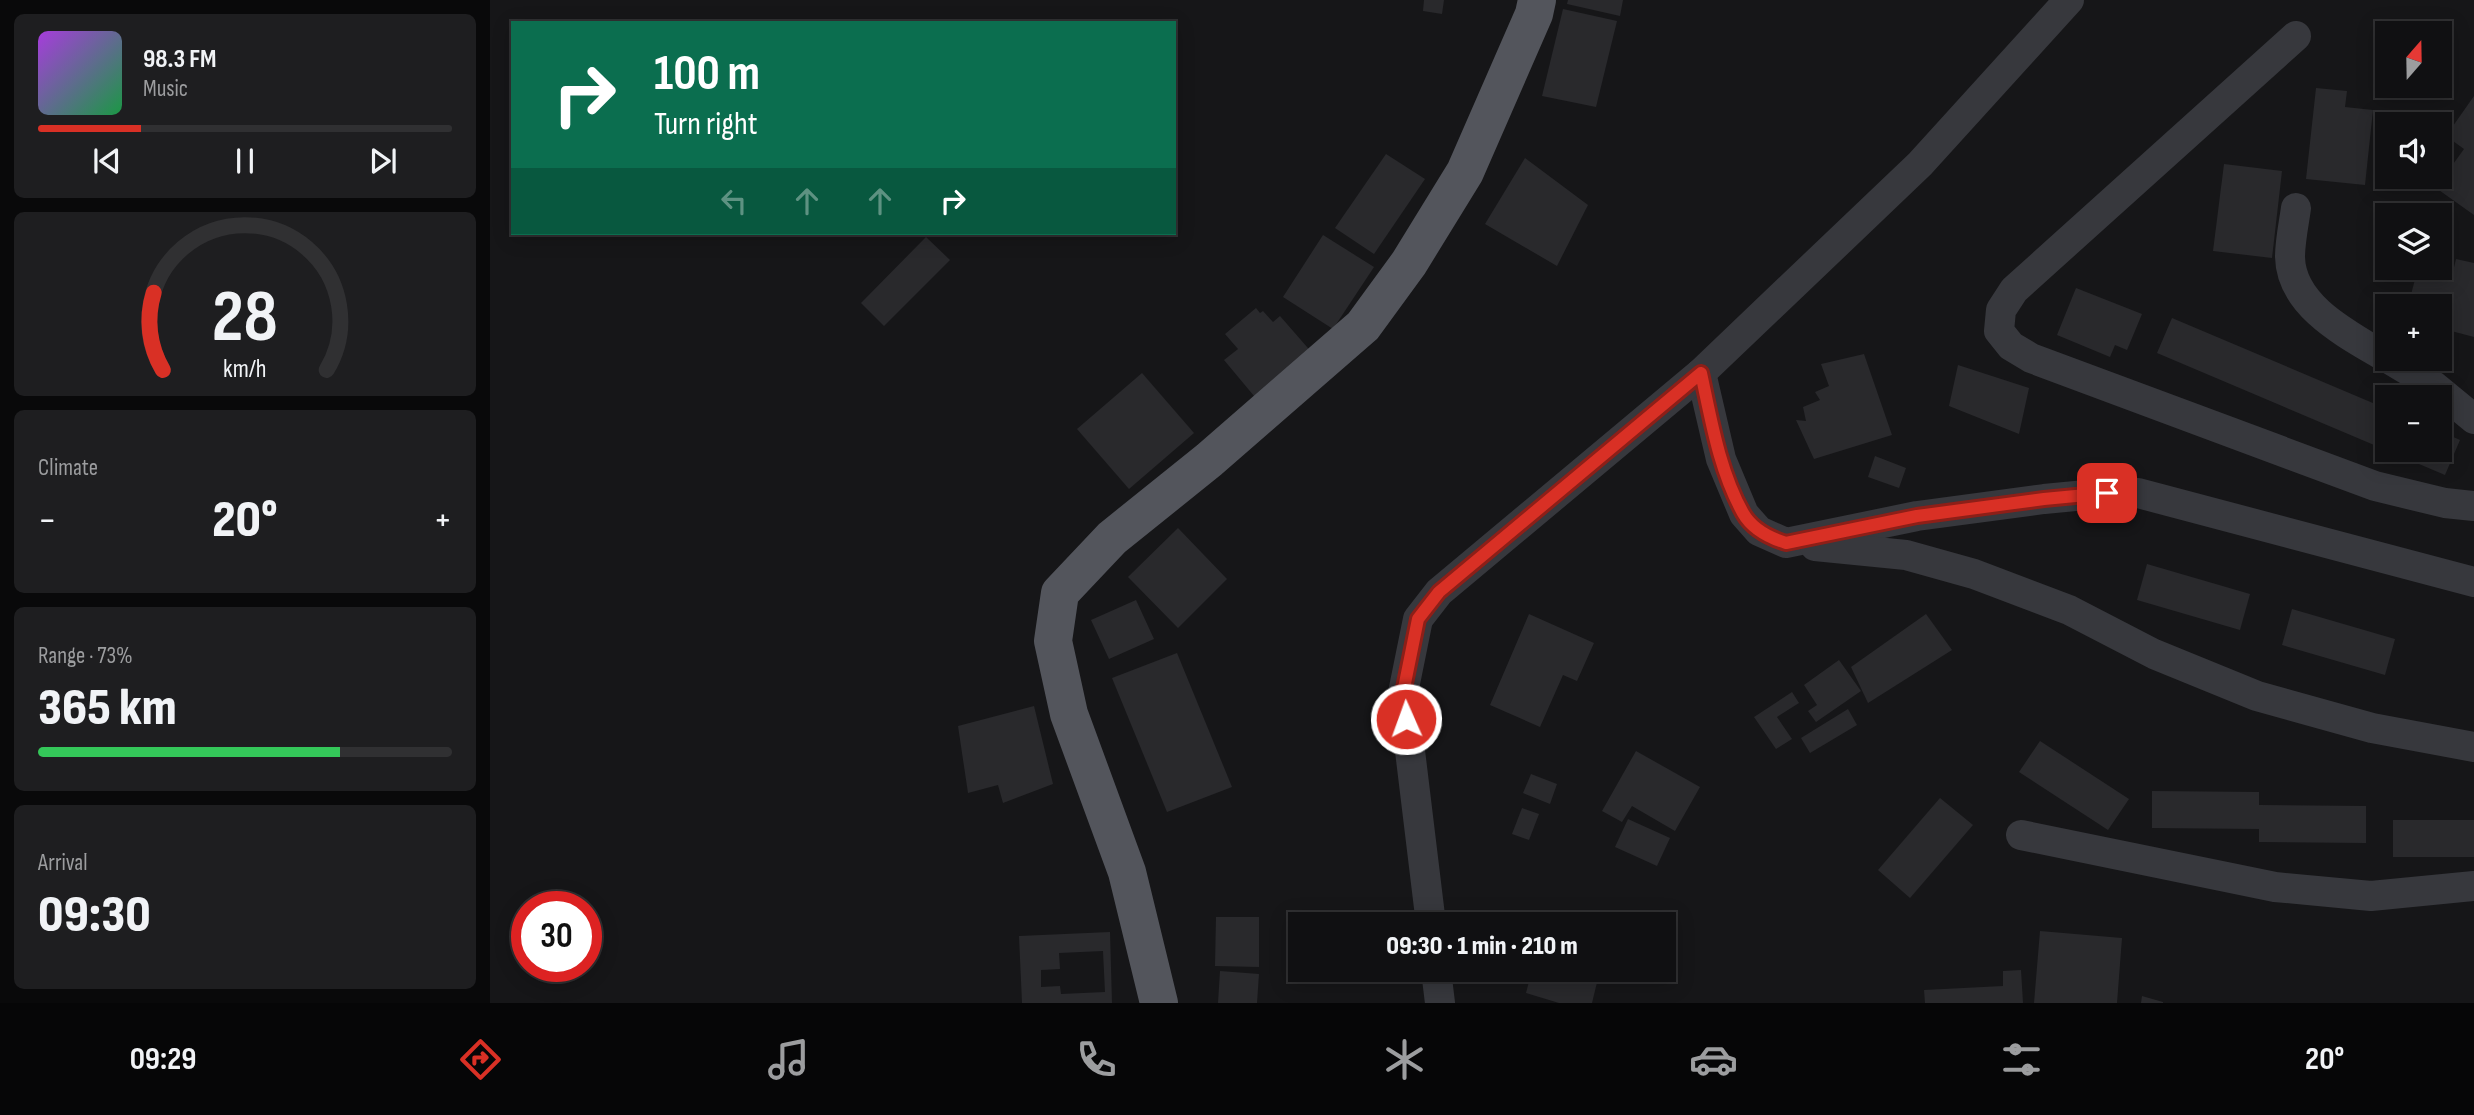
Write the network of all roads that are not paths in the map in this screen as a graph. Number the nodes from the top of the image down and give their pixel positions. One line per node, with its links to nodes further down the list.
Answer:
1 (1537, 0): 17 (main road)
2 (2069, 0): 7 (street)
3 (2296, 36): 9 (street)
4 (2297, 208): 5 (street)
5 (2375, 349)
6 (2409, 371): 8 (street)
7 (1701, 373): 10 (street); 15 (street)
8 (2474, 419)
9 (2474, 506)
10 (1786, 543): 11 (street); 12 (street)
11 (2474, 582)
12 (2474, 747)
13 (2021, 835): 14 (street)
14 (2474, 886)
15 (1430, 912)
16 (1437, 982): 18 (street)
17 (1159, 1003)
18 (1440, 1003)

